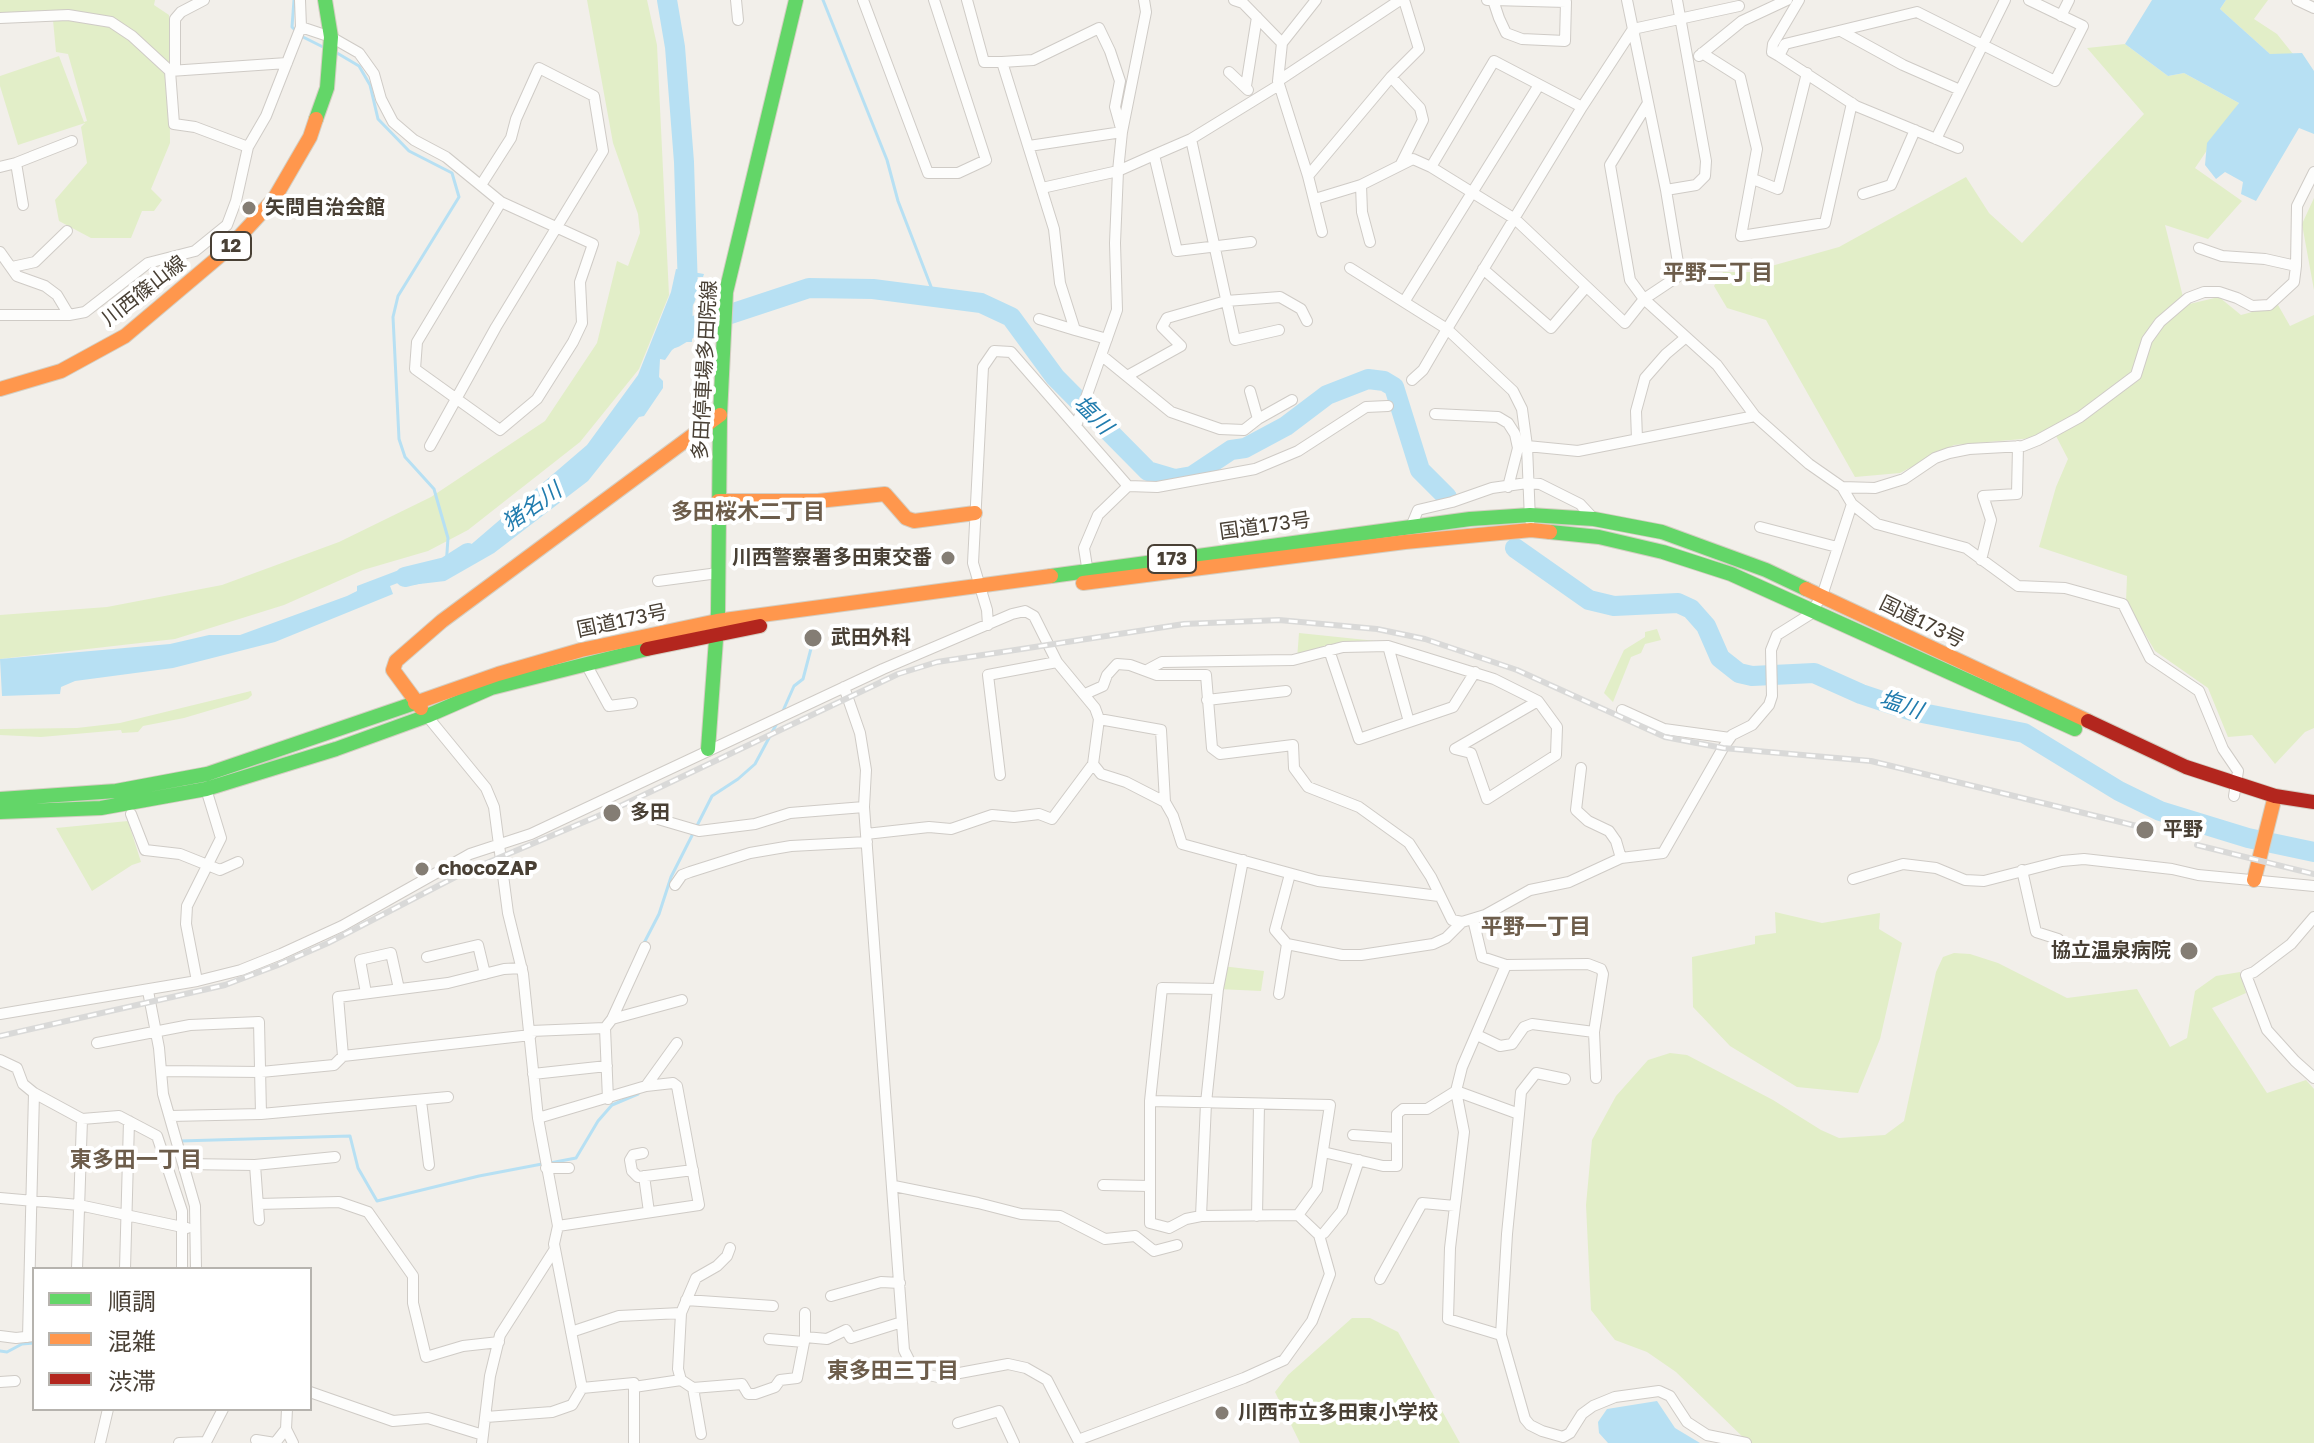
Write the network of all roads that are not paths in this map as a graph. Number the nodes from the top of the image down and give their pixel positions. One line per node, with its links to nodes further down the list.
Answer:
1 (204, 0): 42 (street)
2 (300, 0): 31 (street)
3 (325, 0): 34 (main road, 川西篠山線 / 12)
4 (736, 0): 29 (street)
5 (796, 0): 117 (main road, 多田停車場多田院線)
6 (863, 0): 7 (street)
7 (934, 0)
8 (967, 0): 39 (street)
9 (1144, 0): 55 (street)
10 (1316, 0): 35 (street)
11 (1402, 0): 45 (street); 46 (street)
12 (1487, 0): 13 (street)
13 (1493, 0): 13 (street)
14 (1627, 0): 32 (street)
15 (1677, 0): 28 (street)
16 (1787, 0): 30 (street)
17 (1799, 0): 38 (street)
18 (2005, 0): 36 (street)
19 (2029, 0): 25 (street)
20 (2069, 0): 25 (street)
21 (2297, 0): 24 (street)
22 (1241, 1): 26 (street)
23 (1738, 3): 28 (street); 30 (street)
24 (2314, 8)
25 (2061, 16): 36 (street)
26 (1257, 17): 35 (street); 48 (street)
27 (0, 18): 42 (street)
28 (1681, 19): 32 (street); 41 (street)
29 (738, 20)
30 (1742, 21): 37 (street)
31 (301, 27): 34 (street); 40 (street)
32 (1633, 29): 51 (street); 53 (street)
33 (1841, 31): 36 (street); 38 (street); 49 (street)
34 (331, 37): 71 (street); 111 (main road, 川西篠山線 / 12)
35 (1282, 43): 46 (street)
36 (1983, 45): 49 (street)
37 (1702, 53): 41 (street); 70 (street)
38 (1779, 56): 44 (street)
39 (1002, 62): 55 (street); 58 (street)
40 (287, 63): 42 (street); 59 (street)
41 (1688, 65): 75 (street)
42 (172, 71): 59 (street)
43 (1229, 72): 48 (street)
44 (1807, 73): 52 (street); 70 (street)
45 (1391, 77): 64 (street); 69 (street)
46 (1278, 83): 50 (street); 69 (street)
47 (1539, 85): 53 (street); 66 (street); 77 (street)
48 (1246, 86): 50 (street)
49 (1960, 90): 57 (street)
50 (1254, 100): 56 (street)
51 (1648, 103): 75 (street); 96 (street)
52 (1852, 103): 54 (street); 70 (street)
53 (1582, 107): 82 (street)
54 (1915, 130): 57 (street); 78 (street)
55 (1122, 132): 58 (street); 67 (street)
56 (1191, 139): 61 (street); 88 (street)
57 (1936, 139): 60 (street)
58 (1029, 146): 73 (street)
59 (248, 147): 100 (street)
60 (1958, 148)
61 (1154, 155): 67 (street); 88 (street)
62 (31, 157): 63 (street)
63 (16, 163): 65 (street); 76 (street)
64 (1401, 164): 66 (street); 72 (street)
65 (0, 167)
66 (1431, 167): 77 (street)
67 (1118, 171): 73 (street); 107 (street)
68 (2314, 172): 91 (street)
69 (1308, 176): 79 (street)
70 (1753, 179)
71 (481, 185): 80 (street); 83 (street)
72 (1361, 185): 79 (street); 87 (street)
73 (1042, 188): 104 (street)
74 (35, 189): 76 (street)
75 (1666, 190): 96 (street)
76 (21, 192): 81 (street)
77 (1471, 192): 82 (street); 98 (street)
78 (1863, 194)
79 (1315, 199): 85 (street)
80 (501, 202): 83 (street); 113 (street)
81 (23, 205)
82 (1514, 218): 94 (street); 95 (street)
83 (556, 227): 113 (street); 113 (street)
84 (67, 231): 92 (street)
85 (1322, 232)
86 (1251, 242): 88 (street)
87 (1370, 242)
88 (1214, 247): 97 (street)
89 (2199, 248): 91 (street)
90 (0, 252): 92 (street)
91 (2296, 266): 124 (street)
92 (12, 267): 100 (street)
93 (1350, 268): 98 (street)
94 (1483, 269): 95 (street); 103 (street)
95 (1586, 287): 96 (street)
96 (1644, 299): 106 (street)
97 (1226, 301): 102 (street); 105 (street); 109 (street)
98 (1404, 302): 103 (street)
99 (0, 315): 100 (street)
100 (69, 315)
101 (1039, 319): 104 (street)
102 (1307, 321)
103 (1447, 329): 110 (street); 123 (street)
104 (1075, 330): 107 (street)
105 (1279, 330)
106 (1685, 338): 118 (street); 121 (street)
107 (1107, 339): 108 (street)
108 (1101, 355): 109 (street); 120 (street)
109 (1127, 376): 119 (street)
110 (1412, 380)
111 (0, 389)
112 (1250, 391): 119 (street)
113 (456, 399): 122 (street)
114 (1292, 400): 119 (street)
115 (1388, 406): 126 (street)
116 (1435, 414): 127 (street)
117 (720, 415): 129 (main road, 多田停車場多田院線); 158 (main road)
118 (1755, 416): 121 (street); 128 (street)
119 (1258, 419)
120 (1076, 426): 126 (street); 131 (street)
121 (1637, 439): 123 (street)
122 (430, 446)
123 (1527, 446): 125 (street)
124 (2018, 446): 128 (street); 139 (street)
125 (1527, 483): 127 (street); 132 (street); 133 (street)
126 (1128, 486): 141 (street)
127 (1508, 487): 134 (street)
128 (1842, 487): 130 (street)
129 (718, 501): 131 (main road); 140 (main road, 多田停車場多田院線)
130 (1852, 504): 138 (street); 139 (street)
131 (975, 513): 143 (street)
132 (1594, 519): 133 (main road, 国道173号 / 173); 136 (street); 144 (main road, 国道173号 / 173)
133 (1530, 522): 134 (main road, 国道173号 / 173); 136 (main road, 国道173号 / 173); 137 (main road, 国道173号 / 173)
134 (1411, 527): 137 (street); 141 (main road, 国道173号 / 173)
135 (1760, 527): 138 (street)
136 (1599, 537): 145 (main road, 国道173号 / 173)
137 (1405, 542): 141 (main road, 国道173号 / 173)
138 (1837, 547): 144 (street)
139 (1981, 560): 171 (street)
140 (718, 573): 142 (street); 147 (main road, 多田停車場多田院線)
141 (1088, 576): 143 (main road, 国道173号 / 173)
142 (658, 581)
143 (980, 590): 146 (street); 147 (main road, 国道173号 / 173)
144 (1822, 596): 145 (street); 171 (main road, 国道173号 / 173)
145 (1814, 609): 165 (street); 171 (main road, 国道173号 / 173)
146 (988, 625): 150 (street); 154 (street)
147 (717, 629): 151 (main road, 国道173号 / 173); 158 (main road, 国道173号 / 173); 166 (main road, 多田停車場多田院線)
148 (1388, 646): 149 (street); 153 (street); 164 (street)
149 (1329, 650): 152 (street); 164 (street)
150 (1057, 662): 156 (street); 169 (street)
151 (586, 664): 160 (street); 162 (main road, 国道173号 / 173)
152 (1147, 670): 156 (street); 157 (street)
153 (1475, 672): 159 (street); 164 (street)
154 (844, 687): 166 (street); 176 (street)
155 (1286, 691): 157 (street)
156 (1085, 694): 163 (street)
157 (1207, 700): 193 (street)
158 (416, 701): 162 (main road); 172 (main road, 国道173号 / 173)
159 (1538, 701): 159 (street)
160 (632, 703)
161 (1622, 710): 165 (street)
162 (427, 716): 170 (main road, 国道173号 / 173); 182 (street)
163 (1099, 719): 167 (street); 174 (street)
164 (1409, 722)
165 (1730, 738): 183 (street)
166 (708, 749): 182 (street)
167 (1093, 764): 174 (street); 181 (street)
168 (1581, 768): 183 (street)
169 (1000, 775)
170 (206, 789): 177 (main road, 国道173号 / 173); 186 (street)
171 (2234, 790): 173 (main road, 国道173号 / 173)
172 (0, 799)
173 (2273, 801): 175 (main road, 国道173号 / 173); 179 (main road, 国道173号 / 173); 190 (main road)
174 (1165, 802): 184 (street)
175 (2314, 802)
176 (864, 807): 180 (street); 181 (street)
177 (0, 812)
178 (131, 814): 186 (street)
179 (2314, 814)
180 (664, 825)
181 (866, 838): 191 (street); 256 (street)
182 (499, 846): 201 (street); 203 (street)
183 (1621, 858): 195 (street)
184 (1243, 860): 188 (street); 205 (street)
185 (238, 862): 186 (street)
186 (207, 866): 203 (street)
187 (2022, 870): 189 (street); 190 (street); 198 (street)
188 (1290, 874): 193 (street); 196 (street)
189 (1853, 879)
190 (2254, 880): 192 (street)
191 (675, 885)
192 (2314, 886)
193 (1439, 896): 195 (street)
194 (2314, 917): 223 (street)
195 (1468, 920): 196 (street); 200 (street)
196 (1287, 944): 208 (street)
197 (645, 947): 211 (street)
198 (2057, 948)
199 (427, 957): 202 (street)
200 (1506, 965): 213 (street); 215 (street)
201 (522, 968): 202 (street); 214 (street)
202 (485, 974): 204 (street)
203 (197, 981): 206 (street)
204 (399, 989): 207 (street); 207 (street)
205 (1218, 989): 233 (street); 234 (street)
206 (148, 991): 210 (street); 212 (street)
207 (366, 993): 218 (street)
208 (1279, 994)
209 (682, 1000): 211 (street)
210 (0, 1014)
211 (608, 1023): 214 (street); 220 (street)
212 (157, 1031): 216 (street); 221 (street); 222 (street)
213 (1594, 1032): 215 (street); 225 (street)
214 (531, 1033): 218 (street); 224 (street)
215 (1477, 1035): 228 (street)
216 (97, 1043)
217 (677, 1043): 227 (street)
218 (343, 1056): 222 (street)
219 (0, 1060): 229 (street)
220 (607, 1066): 224 (street); 231 (street)
221 (161, 1071): 222 (street); 238 (street)
222 (261, 1072): 236 (street)
223 (2311, 1072)
224 (533, 1074): 239 (street)
225 (1596, 1078)
226 (1565, 1079): 237 (street)
227 (646, 1086): 231 (street); 253 (street)
228 (1456, 1091): 237 (street); 243 (street); 262 (street)
229 (34, 1093): 240 (street); 259 (street)
230 (448, 1097): 232 (street)
231 (608, 1099): 239 (street)
232 (421, 1101): 236 (street); 250 (street)
233 (1150, 1101): 234 (street); 257 (street)
234 (1206, 1103): 235 (street); 266 (street)
235 (1259, 1104): 244 (street); 267 (street)
236 (261, 1114): 238 (street)
237 (1519, 1114): 289 (street)
238 (170, 1116): 248 (street)
239 (538, 1118): 251 (street)
240 (82, 1119): 241 (street); 261 (street)
241 (129, 1121): 264 (street); 270 (street)
242 (1353, 1135): 243 (street)
243 (1397, 1138): 247 (street)
244 (1323, 1152): 247 (street); 265 (street)
245 (643, 1153): 254 (street)
246 (335, 1157): 249 (street)
247 (1359, 1160): 272 (street)
248 (183, 1164): 249 (street); 271 (street)
249 (255, 1165): 260 (street)
250 (429, 1165)
251 (546, 1168): 252 (street); 269 (street)
252 (569, 1168)
253 (693, 1170): 254 (street); 263 (street)
254 (644, 1176): 263 (street)
255 (1103, 1185): 257 (street)
256 (894, 1186): 273 (street); 281 (street)
257 (1149, 1186): 266 (street)
258 (0, 1198): 259 (street)
259 (31, 1201): 261 (street); 291 (street)
260 (258, 1204): 268 (street); 294 (street)
261 (79, 1205): 264 (street); 276 (street)
262 (1455, 1206): 280 (street); 289 (street)
263 (649, 1212): 269 (street)
264 (127, 1215): 270 (street); 277 (street)
265 (1298, 1215): 267 (street); 311 (street)
266 (1201, 1216): 267 (street)
267 (1257, 1216)
268 (259, 1220)
269 (558, 1226): 275 (street)
270 (181, 1227): 271 (street); 278 (street)
271 (195, 1229): 279 (street)
272 (1324, 1233)
273 (1177, 1245)
274 (730, 1248): 283 (street)
275 (555, 1249): 288 (street); 294 (street)
276 (77, 1267)
277 (125, 1267)
278 (182, 1267)
279 (196, 1267)
280 (1380, 1279)
281 (900, 1283): 282 (street); 287 (street)
282 (831, 1296)
283 (686, 1300): 284 (street); 285 (street)
284 (773, 1306)
285 (681, 1313): 288 (street); 295 (street)
286 (805, 1313): 293 (street)
287 (902, 1322): 293 (street); 311 (street)
288 (571, 1332): 299 (street)
289 (1501, 1335): 317 (street)
290 (0, 1336): 291 (street)
291 (31, 1337)
292 (769, 1339): 293 (street)
293 (805, 1339): 300 (street)
294 (499, 1342): 305 (street)
295 (681, 1380): 298 (street); 300 (street)
296 (15, 1381): 297 (street)
297 (0, 1382)
298 (634, 1387): 299 (street); 315 (street)
299 (582, 1388): 305 (street)
300 (693, 1388): 308 (street)
301 (312, 1393): 309 (street)
302 (108, 1411): 312 (street)
303 (222, 1411): 313 (street)
304 (287, 1411): 307 (street)
305 (486, 1417): 309 (street)
306 (958, 1423): 316 (street)
307 (286, 1429): 310 (street); 314 (street)
308 (701, 1434)
309 (482, 1439)
310 (256, 1440)
311 (1073, 1441)
312 (100, 1443)
313 (179, 1443)
314 (293, 1443)
315 (634, 1443)
316 (1014, 1443)
317 (1746, 1443)

